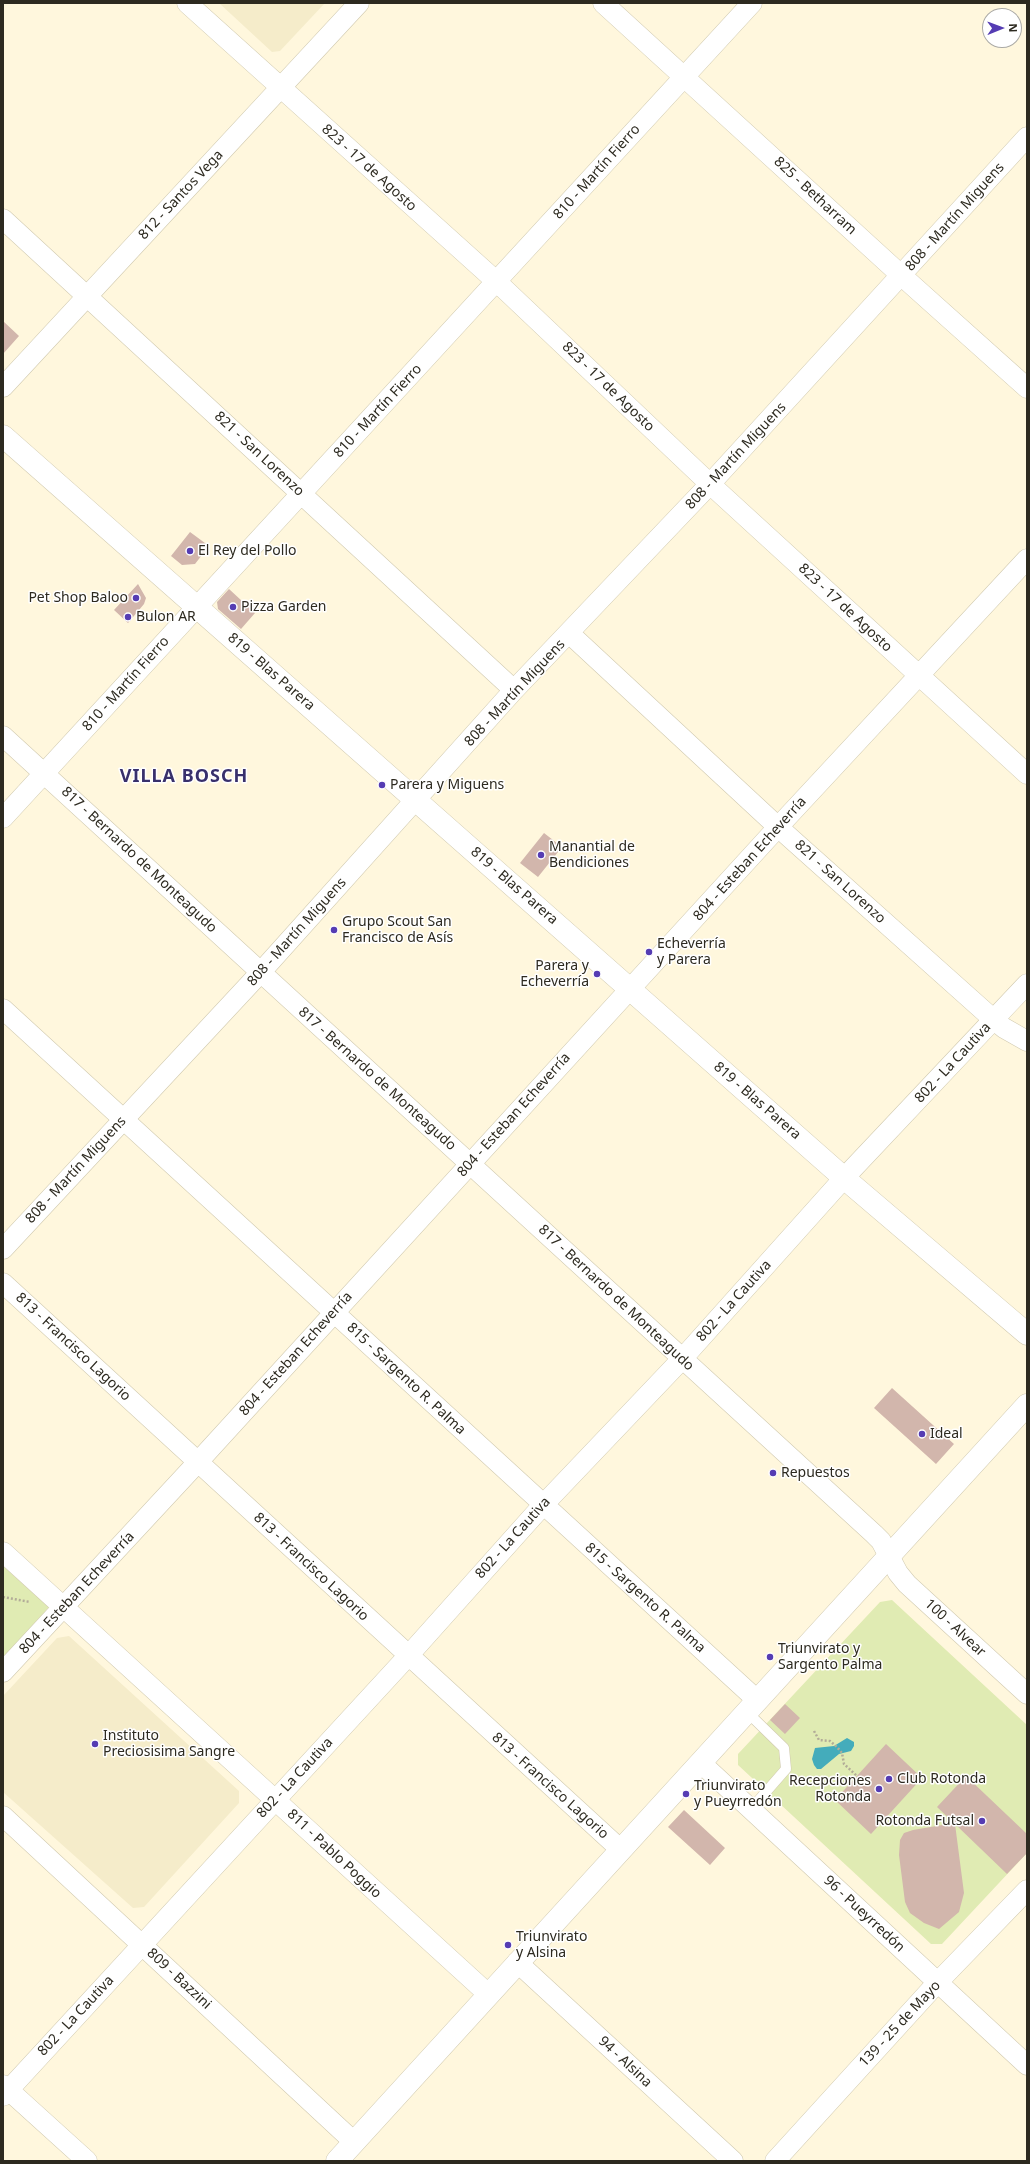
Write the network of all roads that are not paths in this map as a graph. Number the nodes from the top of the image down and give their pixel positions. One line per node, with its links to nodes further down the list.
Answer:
1 (187, 3): 6 (street, 823 - 17 de Agosto)
2 (359, 3): 6 (street, 812 - Santos Vega)
3 (603, 3): 5 (street, 825 - Betharram)
4 (752, 3): 5 (street, 810 - Martín Fierro)
5 (684, 76): 9 (street, 825 - Betharram); 10 (street, 810 - Martín Fierro)
6 (280, 88): 10 (street, 823 - 17 de Agosto); 11 (street, 812 - Santos Vega)
7 (1027, 137): 9 (street, 808 - Martín Miguens)
8 (3, 219): 11 (street, 821 - San Lorenzo)
9 (902, 276): 13 (street, 825 - Betharram); 15 (street, 808 - Martín Miguens)
10 (497, 282): 15 (street, 823 - 17 de Agosto); 16 (street, 810 - Martín Fierro)
11 (87, 296): 12 (street, 812 - Santos Vega); 16 (street, 821 - San Lorenzo)
12 (3, 387)
13 (1027, 388)
14 (3, 436): 18 (street, 819 - Blas Parera)
15 (710, 484): 19 (street, 808 - Martín Miguens); 20 (street, 823 - 17 de Agosto)
16 (301, 493): 18 (street, 810 - Martín Fierro); 21 (street, 821 - San Lorenzo)
17 (1027, 559): 20 (street, 804 - Esteban Echeverría)
18 (196, 606): 23 (street, 810 - Martín Fierro); 25 (street, 819 - Blas Parera)
19 (570, 634): 21 (street, 808 - Martín Miguens); 27 (street, 821 - San Lorenzo)
20 (919, 676): 24 (street, 823 - 17 de Agosto); 27 (street, 804 - Esteban Echeverría)
21 (514, 690): 25 (street, 808 - Martín Miguens)
22 (3, 736): 23 (street, 817 - Bernardo de Monteagudo)
23 (45, 774): 26 (street, 810 - Martín Fierro); 28 (street, 817 - Bernardo de Monteagudo)
24 (1027, 774)
25 (416, 800): 28 (street, 808 - Martín Miguens); 30 (street, 819 - Blas Parera)
26 (3, 818)
27 (778, 827): 30 (street, 804 - Esteban Echeverría); 32 (street, 821 - San Lorenzo)
28 (260, 973): 34 (street, 808 - Martín Miguens); 35 (street, 817 - Bernardo de Monteagudo)
29 (1027, 984): 32 (street, 802 - La Cautiva)
30 (630, 988): 35 (street, 804 - Esteban Echeverría); 36 (street, 819 - Blas Parera)
31 (3, 1009): 34 (street, 815 - Sargento R. Palma)
32 (994, 1020): 33 (street, 821 - San Lorenzo); 36 (street, 802 - La Cautiva)
33 (1027, 1041)
34 (124, 1118): 37 (street, 808 - Martín Miguens); 39 (street, 815 - Sargento R. Palma)
35 (470, 1164): 39 (street, 804 - Esteban Echeverría); 41 (street, 817 - Bernardo de Monteagudo)
36 (844, 1178): 40 (street, 819 - Blas Parera); 41 (street, 802 - La Cautiva)
37 (3, 1249)
38 (3, 1283): 43 (street, 813 - Francisco Lagorio)
39 (334, 1313): 43 (street, 804 - Esteban Echeverría); 44 (street, 815 - Sargento R. Palma)
40 (1027, 1334)
41 (682, 1359): 44 (street, 802 - La Cautiva); 46 (street, 817 - Bernardo de Monteagudo)
42 (1027, 1405): 46 (street)
43 (197, 1463): 47 (street, 804 - Esteban Echeverría); 48 (street, 813 - Francisco Lagorio)
44 (543, 1505): 48 (street, 802 - La Cautiva); 51 (street, 815 - Sargento R. Palma)
45 (3, 1552): 47 (street, 811 - Pablo Poggio)
46 (890, 1556): 50 (street, 100 - Alvear); 51 (street)
47 (58, 1613): 49 (street, 804 - Esteban Echeverría); 53 (street, 811 - Pablo Poggio)
48 (408, 1656): 53 (street, 802 - La Cautiva); 56 (street, 813 - Francisco Lagorio)
49 (3, 1672)
50 (1027, 1694)
51 (752, 1706): 52 (street); 54 (lane)
52 (701, 1763): 54 (street, 96 - Pueyrredón); 56 (street)
53 (275, 1799): 58 (street, 802 - La Cautiva); 61 (street, 811 - Pablo Poggio)
54 (751, 1809): 60 (street, 96 - Pueyrredón)
55 (3, 1816): 58 (street, 809 - Bazzini)
56 (620, 1849): 59 (street)
57 (1027, 1890): 60 (street, 139 - 25 de Mayo)
58 (143, 1945): 63 (street, 802 - La Cautiva); 64 (street, 809 - Bazzini)
59 (517, 1962): 61 (street); 67 (street, 94 - Alsina)
60 (937, 1983): 62 (street, 96 - Pueyrredón); 68 (street, 139 - 25 de Mayo)
61 (488, 1994): 64 (street)
62 (1027, 2065)
63 (5, 2090): 65 (street)
64 (354, 2142): 66 (street)
65 (86, 2161)
66 (337, 2161)
67 (733, 2161)
68 (775, 2161)

